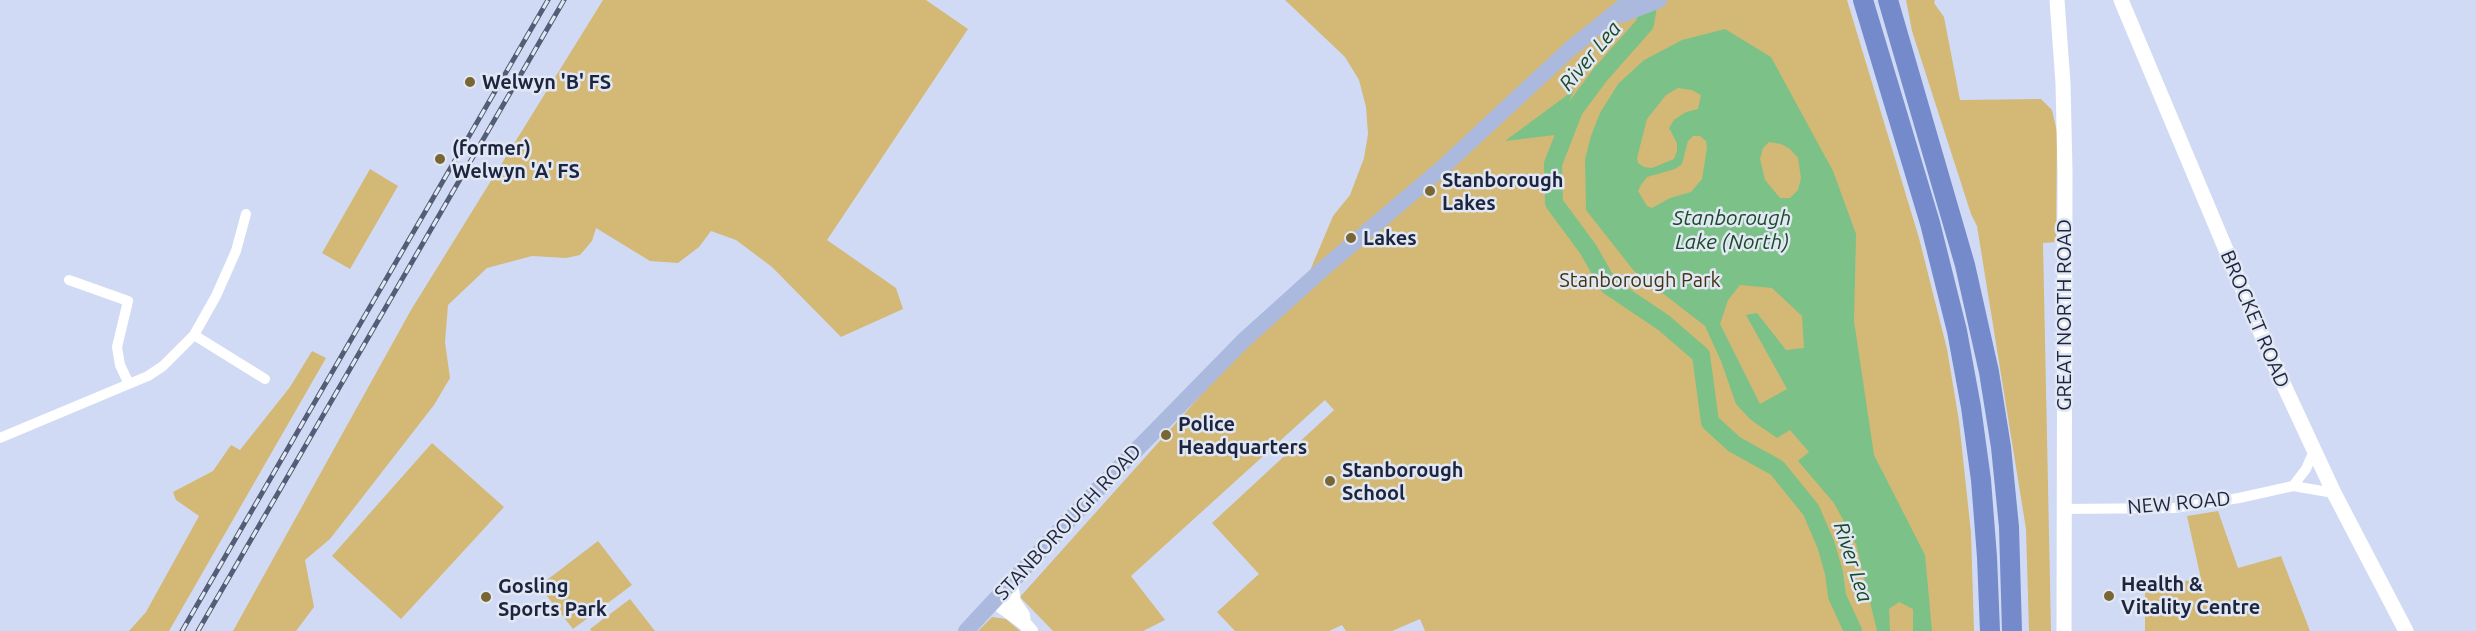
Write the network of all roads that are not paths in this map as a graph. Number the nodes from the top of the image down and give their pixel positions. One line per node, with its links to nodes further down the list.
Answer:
1 (1659, 0): 6 (main road, STANBOROUGH ROAD)
2 (1863, 0): 21 (highway)
3 (1888, 0): 22 (highway)
4 (2057, 0): 16 (main road, GREAT NORTH ROAD)
5 (2121, 0): 13 (main road, BROCKET ROAD)
6 (1633, 5): 17 (main road, STANBOROUGH ROAD)
7 (246, 214): 9 (street)
8 (69, 280): 11 (street)
9 (194, 335): 10 (street); 11 (street)
10 (265, 379)
11 (129, 384): 12 (street)
12 (0, 438)
13 (2314, 451): 14 (street); 15 (main road, BROCKET ROAD)
14 (2293, 486): 15 (street, NEW ROAD); 16 (street, NEW ROAD)
15 (2334, 493): 24 (main road, BROCKET ROAD)
16 (2064, 509): 23 (main road, GREAT NORTH ROAD)
17 (1011, 583): 18 (main road, STANBOROUGH ROAD); 19 (street)
18 (994, 601): 19 (street); 20 (main road, STANBOROUGH ROAD)
19 (1028, 627)
20 (966, 631)
21 (1990, 631)
22 (2012, 631)
23 (2064, 631)
24 (2406, 631)

